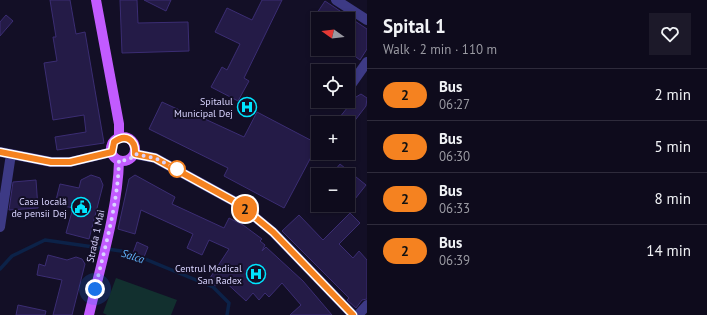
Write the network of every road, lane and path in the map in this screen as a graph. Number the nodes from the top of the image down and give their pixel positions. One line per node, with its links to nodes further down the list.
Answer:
1 (96, 0): 6 (main road)
2 (336, 0): 3 (street)
3 (367, 20)
4 (367, 62): 5 (street)
5 (355, 79)
6 (119, 138): 8 (main road); 10 (main road)
7 (0, 152): 9 (street)
8 (112, 152): 9 (street); 11 (main road)
9 (11, 154): 12 (street)
10 (135, 154): 11 (main road); 15 (street)
11 (119, 160): 14 (main road, Strada 1 Mai)
12 (0, 227)
13 (367, 305): 16 (street)
14 (89, 315)
15 (353, 315)
16 (358, 315)

